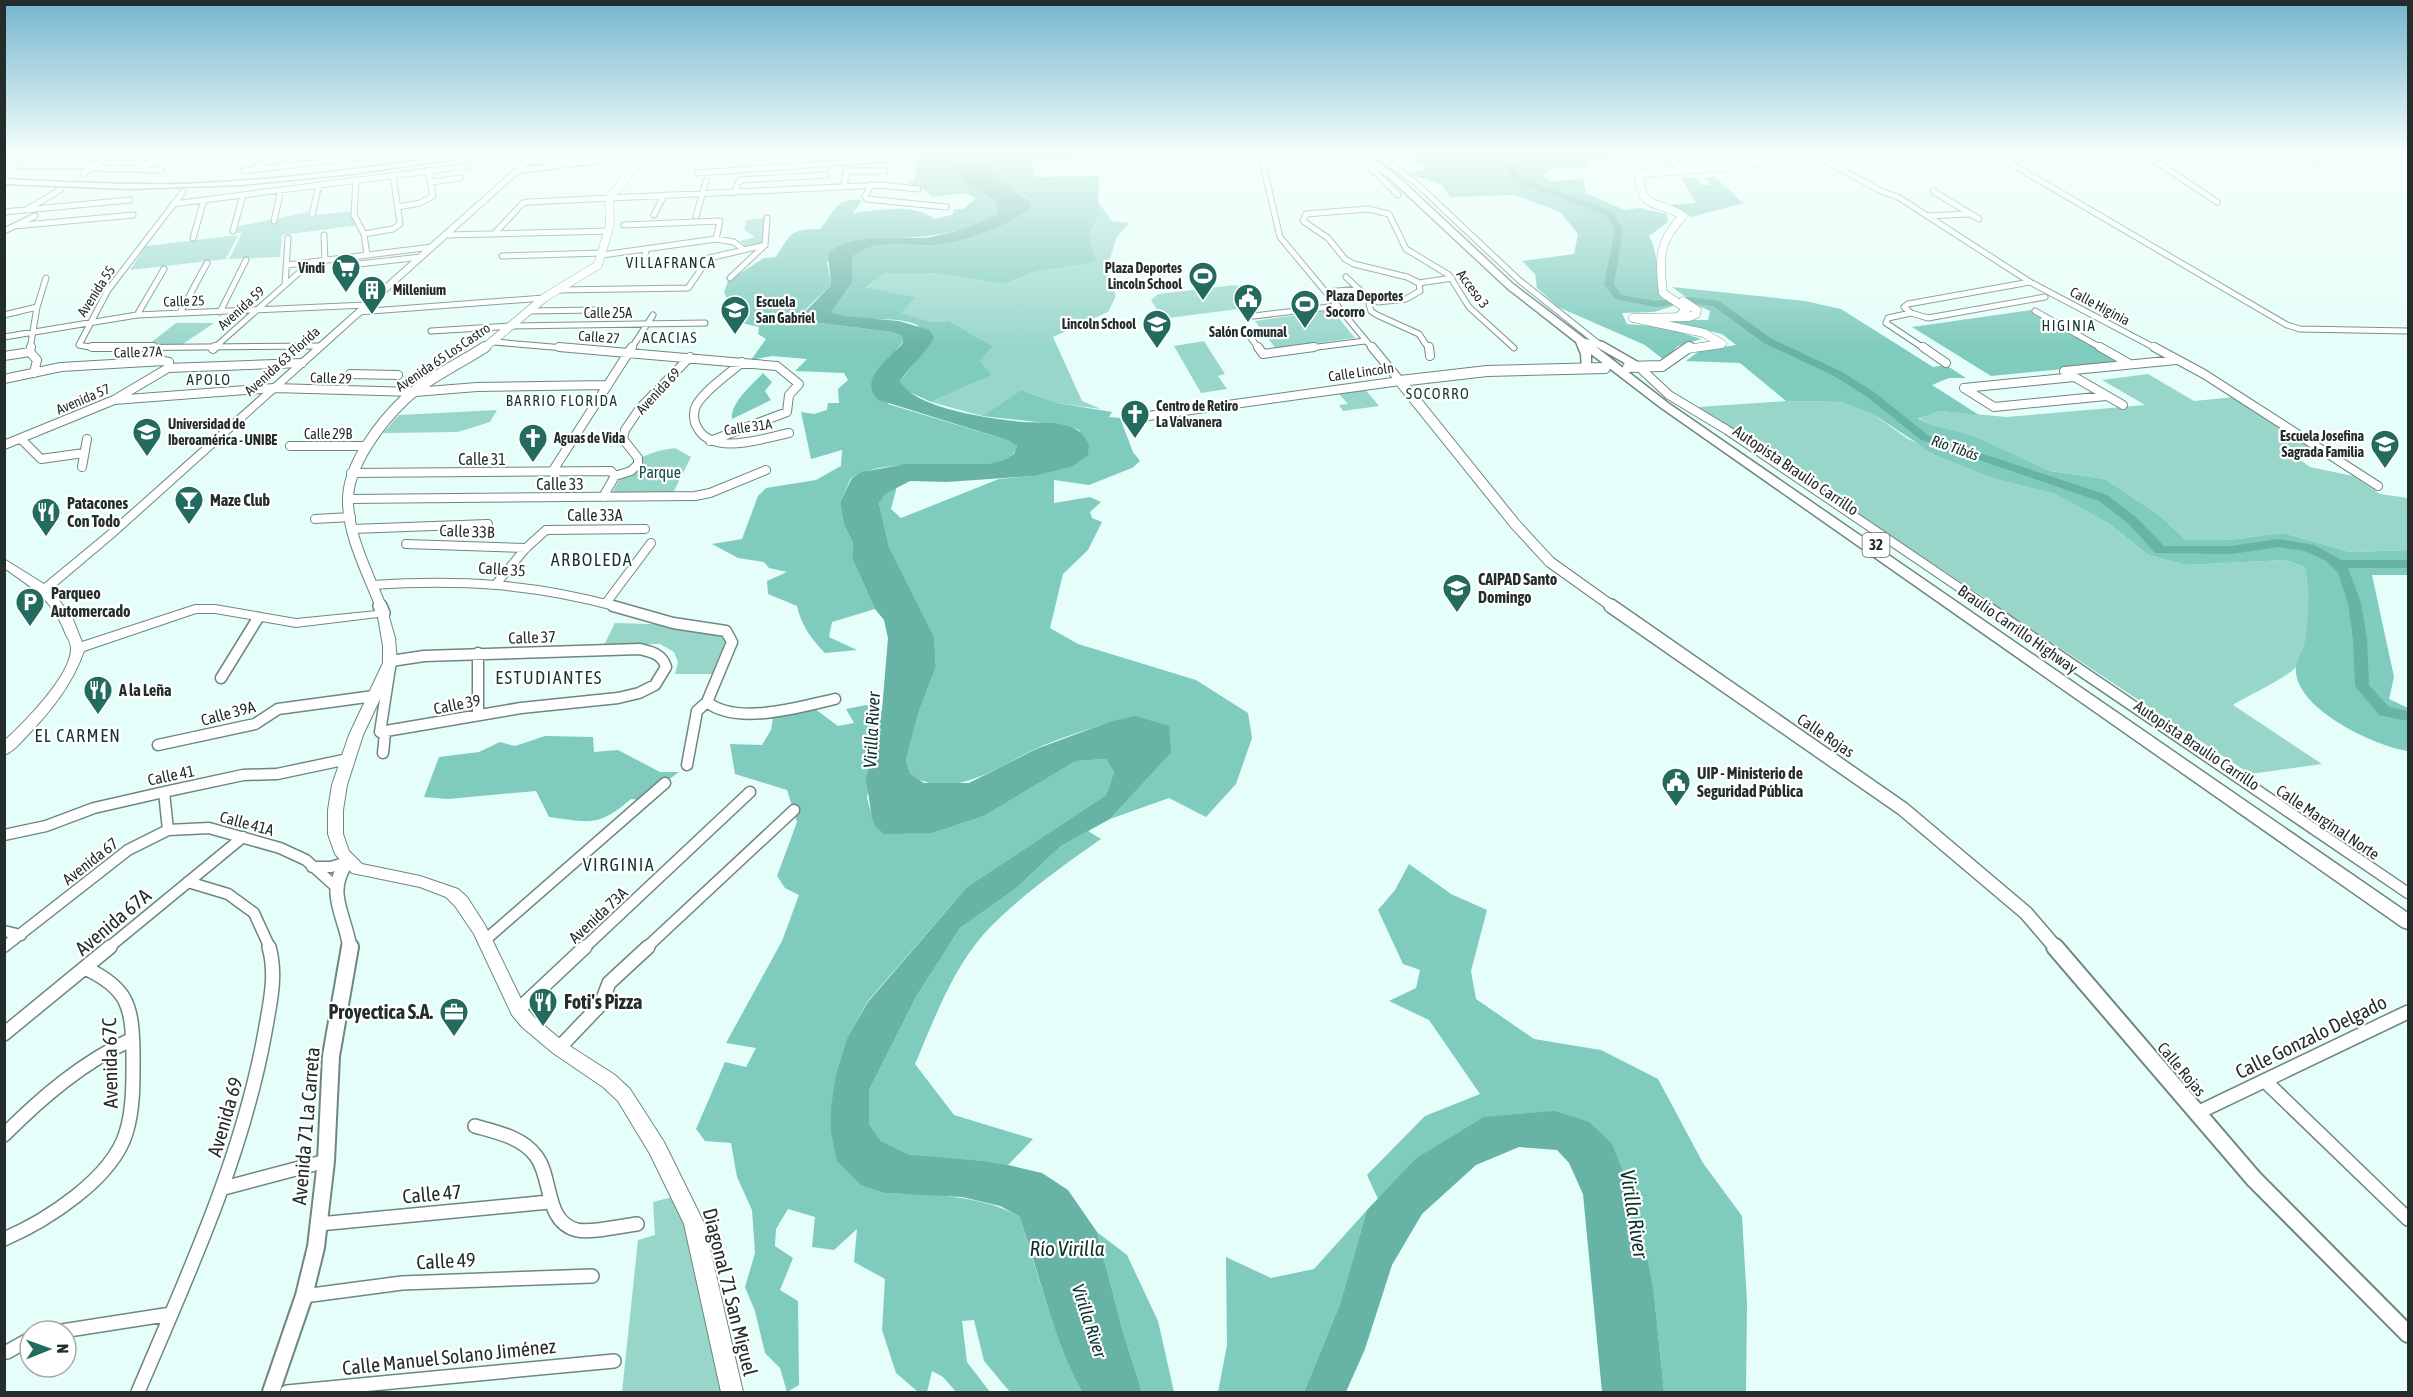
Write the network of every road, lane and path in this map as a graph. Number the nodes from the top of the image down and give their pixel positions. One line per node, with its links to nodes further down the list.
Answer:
1 (32, 217): 26 (street)
2 (109, 217): 26 (street)
3 (162, 217): 87 (street, Avenida 55)
4 (199, 217): 34 (street)
5 (237, 217): 28 (street)
6 (275, 217): 24 (street)
7 (355, 217): 31 (street)
8 (399, 217): 31 (street)
9 (466, 217): 33 (main road, Avenida 63 Florida)
10 (510, 217): 32 (street)
11 (609, 217): 29 (street, Avenida 65 Los Castro)
12 (1275, 217): 60 (street, Calle Rojas)
13 (1304, 217): 57 (street, Acceso 3)
14 (1390, 217): 55 (street, Acceso 3)
15 (1436, 217): 98 (highway, Autopista Braulio Carrillo / 32)
16 (1444, 217): 98 (highway, Autopista Braulio Carrillo / 32)
17 (1452, 217): 98 (street)
18 (1682, 217): 64 (street)
19 (1930, 217): 56 (street, Calle Higinia)
20 (1976, 217): 23 (street)
21 (2102, 217): 92 (street)
22 (767, 218): 37 (street)
23 (1979, 219)
24 (274, 221)
25 (624, 225): 36 (street)
26 (14, 226): 27 (street)
27 (4, 231)
28 (233, 231)
29 (609, 231): 32 (street); 41 (street, Avenida 65 Los Castro)
30 (324, 234): 46 (street)
31 (364, 234): 42 (street)
32 (494, 234): 33 (street)
33 (446, 235): 38 (main road, Avenida 63 Florida)
34 (193, 238)
35 (288, 238): 49 (street, Avenida 59)
36 (716, 239): 39 (street); 40 (street)
37 (765, 244): 39 (street); 54 (street)
38 (432, 247): 42 (street); 44 (main road, Avenida 63 Florida)
39 (743, 249): 59 (street)
40 (646, 251): 41 (street); 48 (street)
41 (603, 254): 43 (street); 59 (street, Avenida 65 Los Castro)
42 (367, 255): 46 (street)
43 (502, 256)
44 (421, 257): 50 (street); 75 (main road, Avenida 63 Florida)
45 (246, 260): 80 (street)
46 (325, 261): 49 (street); 58 (street, Avenida 59)
47 (207, 263): 81 (street)
48 (648, 264)
49 (287, 266): 58 (street, Avenida 59)
50 (350, 266)
51 (164, 269): 84 (street)
52 (1346, 277): 61 (street)
53 (46, 278): 74 (street)
54 (730, 278)
55 (1452, 278): 57 (street); 100 (street, Acceso 3)
56 (2030, 282): 62 (street); 107 (street, Calle Higinia)
57 (1419, 283): 69 (street)
58 (285, 285): 76 (street, Avenida 59)
59 (558, 290): 67 (street, Avenida 65 Los Castro)
60 (1326, 291): 63 (street); 68 (street, Calle Rojas)
61 (1361, 291): 63 (street); 69 (street)
62 (1973, 292): 65 (street); 82 (street)
63 (1349, 293): 68 (street)
64 (1666, 294): 71 (street); 71 (street)
65 (1981, 297)
66 (2045, 297): 73 (street)
67 (544, 298): 75 (street, Calle 25); 78 (street, Avenida 65 Los Castro)
68 (1332, 298): 72 (street, Calle Rojas)
69 (1369, 302): 105 (street)
70 (1988, 302): 73 (street)
71 (1687, 305): 112 (street)
72 (1338, 306): 86 (street); 96 (street, Calle Rojas)
73 (1996, 306): 82 (street)
74 (38, 307): 83 (street); 93 (street)
75 (362, 309): 76 (street, Calle 25); 99 (main road, Avenida 63 Florida)
76 (258, 310): 80 (street, Calle 25); 101 (street, Avenida 59)
77 (596, 310): 78 (street)
78 (528, 311): 90 (street, Avenida 65 Los Castro)
79 (2035, 311): 111 (street)
80 (220, 312): 81 (street, Calle 25)
81 (180, 313): 84 (street, Calle 25)
82 (1911, 313): 110 (street)
83 (4, 315)
84 (137, 315): 87 (street, Calle 25)
85 (653, 315): 89 (street)
86 (1254, 316)
87 (89, 322): 93 (street, Calle 25); 101 (street, Avenida 55)
88 (705, 323): 89 (street, Calle 25A)
89 (647, 325): 90 (street, Calle 25A); 103 (street)
90 (512, 326): 91 (street, Calle 25A); 97 (street, Avenida 65 Los Castro)
91 (431, 331)
92 (2409, 331)
93 (34, 332): 95 (street, Calle 25); 102 (street)
94 (1248, 334): 96 (street)
95 (4, 337)
96 (1365, 341): 122 (street, Calle Rojas)
97 (494, 342): 103 (street, Calle 27); 124 (street, Avenida 65 Los Castro)
98 (1590, 343): 112 (highway); 115 (highway); 190 (highway, Autopista Braulio Carrillo / 32); 191 (highway, Autopista Braulio Carrillo / 32)
99 (321, 346): 101 (street); 109 (main road, Avenida 63 Florida)
100 (1514, 348)
101 (213, 349)
102 (30, 352): 104 (street); 116 (street)
103 (629, 352): 106 (street, Calle 27); 123 (street)
104 (4, 356)
105 (1430, 356)
106 (690, 357): 108 (street, Calle 27); 145 (street, Avenida 69)
107 (2176, 360): 111 (street); 146 (street, Calle Higinia)
108 (742, 362): 136 (street); 136 (street, Calle 27)
109 (302, 363): 113 (street, Calle 27A); 126 (main road, Avenida 63 Florida)
110 (1946, 363)
111 (2130, 364): 120 (street)
112 (1634, 367): 189 (street, Calle Marginal Norte)
113 (168, 368): 116 (street, Calle 27A); 130 (street, Avenida 57)
114 (1605, 368): 115 (street, Calle Lincoln)
115 (1586, 369): 122 (street, Calle Lincoln)
116 (34, 373): 121 (street, Calle 27A)
117 (350, 374): 118 (street)
118 (371, 375): 119 (street); 127 (street)
119 (398, 375)
120 (2074, 377): 129 (street); 129 (street)
121 (4, 378)
122 (1400, 381): 132 (street, Calle Lincoln); 203 (street, Calle Rojas)
123 (608, 385): 125 (street, Calle 29); 143 (street)
124 (425, 386): 125 (street, Calle 29); 128 (street, Avenida 65 Los Castro)
125 (477, 387): 128 (street, Calle 29)
126 (274, 388): 127 (street, Calle 29); 130 (street, Calle 29); 159 (main road, Avenida 63 Florida)
127 (354, 390): 128 (street, Calle 29)
128 (415, 392): 138 (street, Avenida 65 Los Castro)
129 (2107, 396): 131 (street)
130 (114, 400): 134 (street, Avenida 57)
131 (2123, 405)
132 (1141, 417)
133 (789, 433): 136 (street, Calle 31A)
134 (21, 439): 137 (street, Avenida 57); 140 (street)
135 (87, 439): 140 (street)
136 (710, 441)
137 (4, 446)
138 (367, 446): 139 (street, Calle 29B); 144 (street, Avenida 65 Los Castro)
139 (290, 447)
140 (84, 453): 141 (street)
141 (82, 467)
142 (766, 470): 147 (street, Calle 33)
143 (552, 472): 144 (street, Calle 31); 145 (street, Calle 31)
144 (351, 473): 148 (street, Avenida 65 Los Castro)
145 (614, 474): 147 (street, Avenida 69)
146 (2378, 486)
147 (603, 497): 148 (street, Calle 33)
148 (348, 499): 150 (street, Avenida 65 Los Castro)
149 (315, 519): 150 (street)
150 (352, 523): 151 (street); 158 (street, Avenida 65 Los Castro)
151 (488, 524)
152 (645, 529): 155 (street, Calle 33A)
153 (651, 543): 160 (street)
154 (406, 544): 155 (street, Calle 33B)
155 (526, 548): 157 (street)
156 (4, 562): 159 (main road)
157 (496, 584): 158 (street, Calle 35); 160 (street, Calle 35)
158 (373, 585): 161 (street, Avenida 65 Los Castro)
159 (39, 586): 163 (main road)
160 (606, 603): 170 (street, Calle 35)
161 (383, 613): 162 (main road); 165 (main road, Avenida 65 Los Castro)
162 (258, 618): 163 (main road); 167 (street)
163 (78, 648): 174 (main road)
164 (478, 653): 165 (street, Calle 37); 166 (street, Calle 37); 171 (street)
165 (391, 661): 168 (main road); 172 (street)
166 (666, 667): 171 (street, Calle 39)
167 (221, 678)
168 (374, 696): 173 (street, Calle 39A); 176 (main road)
169 (835, 699): 170 (street)
170 (707, 702): 177 (street)
171 (478, 715): 172 (street, Calle 39)
172 (385, 733): 175 (street)
173 (158, 745)
174 (4, 750)
175 (383, 753)
176 (348, 759): 179 (street, Calle 41); 185 (main road)
177 (687, 765)
178 (665, 783): 194 (street)
179 (164, 792): 182 (street); 183 (street, Calle 41)
180 (750, 792): 197 (street, Avenida 73A)
181 (794, 810): 201 (street)
182 (168, 830): 184 (street, Calle 41A); 193 (street, Avenida 67)
183 (4, 835)
184 (243, 837): 186 (street, Calle 41A); 187 (street, Avenida 67A)
185 (347, 862): 186 (street); 188 (street); 194 (main road, Diagonal 71 San Miguel)
186 (312, 867): 188 (street, Calle 41A)
187 (188, 882): 196 (street, Avenida 67A); 207 (street, Avenida 69)
188 (334, 886): 206 (street, Avenida 71 La Carreta)
189 (2409, 894)
190 (2409, 909)
191 (2409, 922)
192 (4, 931): 193 (street)
193 (21, 935): 195 (street, Avenida 67)
194 (484, 940): 197 (main road, Diagonal 71 San Miguel)
195 (4, 947)
196 (85, 968): 199 (street, Avenida 67A); 200 (street, Avenida 67C)
197 (519, 1010): 201 (main road, Diagonal 71 San Miguel)
198 (2409, 1012): 202 (street, Calle Gonzalo Delgado)
199 (4, 1034)
200 (132, 1039): 205 (street); 212 (street, Avenida 67C)
201 (559, 1048): 224 (main road, Diagonal 71 San Miguel)
202 (2265, 1081): 203 (street, Calle Gonzalo Delgado); 209 (street)
203 (2197, 1113): 217 (street, Calle Rojas)
204 (476, 1126): 208 (street)
205 (4, 1135)
206 (326, 1161): 207 (street); 210 (street, Avenida 71 La Carreta)
207 (224, 1188): 215 (street, Avenida 69)
208 (549, 1202): 210 (street, Calle 47); 211 (street)
209 (2409, 1219)
210 (319, 1224): 214 (street, Avenida 71 La Carreta)
211 (637, 1224)
212 (4, 1239)
213 (592, 1276): 214 (street, Calle 49)
214 (304, 1296): 222 (street, Avenida 71 La Carreta)
215 (171, 1314): 216 (street); 221 (street, Avenida 69)
216 (78, 1329)
217 (2409, 1334)
218 (18, 1346): 219 (street)
219 (7, 1352)
220 (614, 1361): 223 (street, Calle Manuel Solano Jiménez)
221 (138, 1392)
222 (271, 1392)
223 (287, 1392)
224 (732, 1392)

